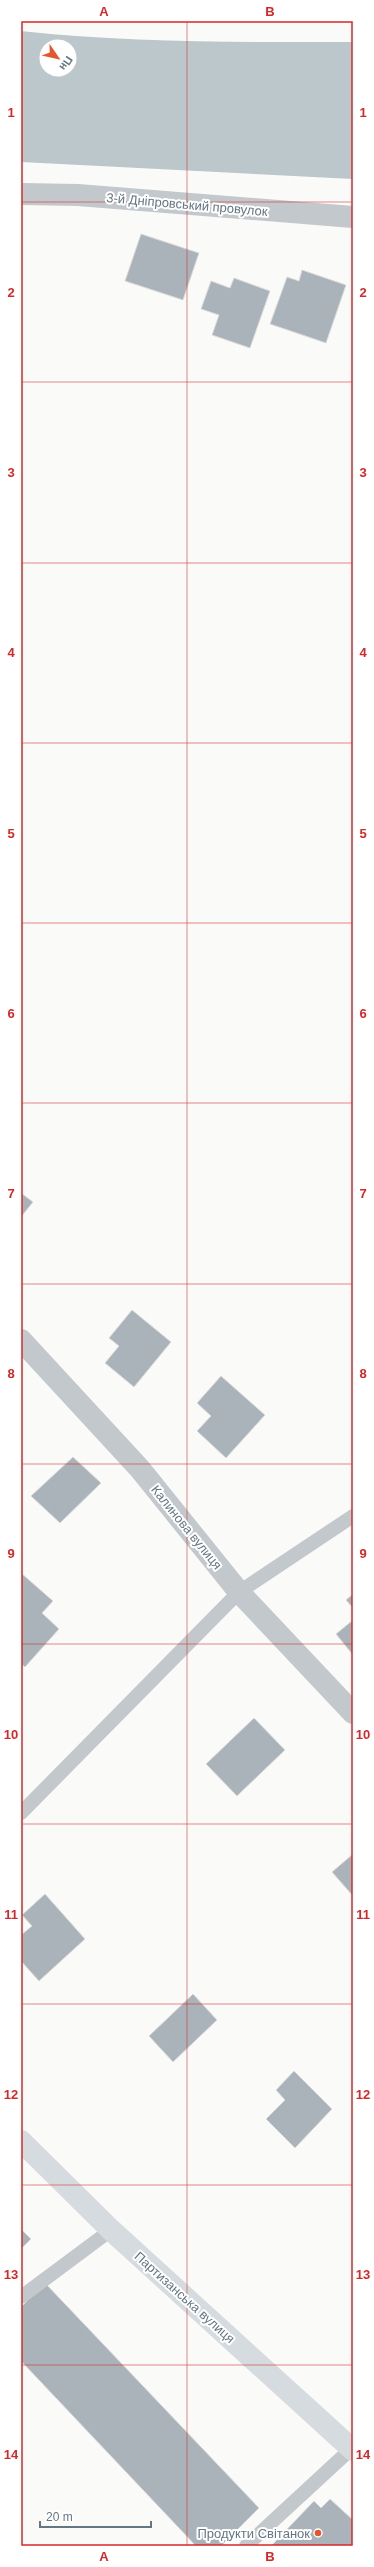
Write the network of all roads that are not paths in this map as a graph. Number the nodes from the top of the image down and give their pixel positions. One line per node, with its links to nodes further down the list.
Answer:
1 (21, 194): 2 (street, 3-й Дніпровський провулок)
2 (353, 217)
3 (21, 1340): 5 (street, Калинова вулиця)
4 (353, 1516): 5 (lane)
5 (239, 1592): 6 (street, Калинова вулиця); 7 (lane)
6 (353, 1713)
7 (21, 1812)
8 (21, 2141): 9 (main road, Партизанська вулиця)
9 (111, 2230): 10 (lane); 11 (main road, Партизанська вулиця)
10 (21, 2297)
11 (352, 2450): 12 (lane)
12 (246, 2546)

